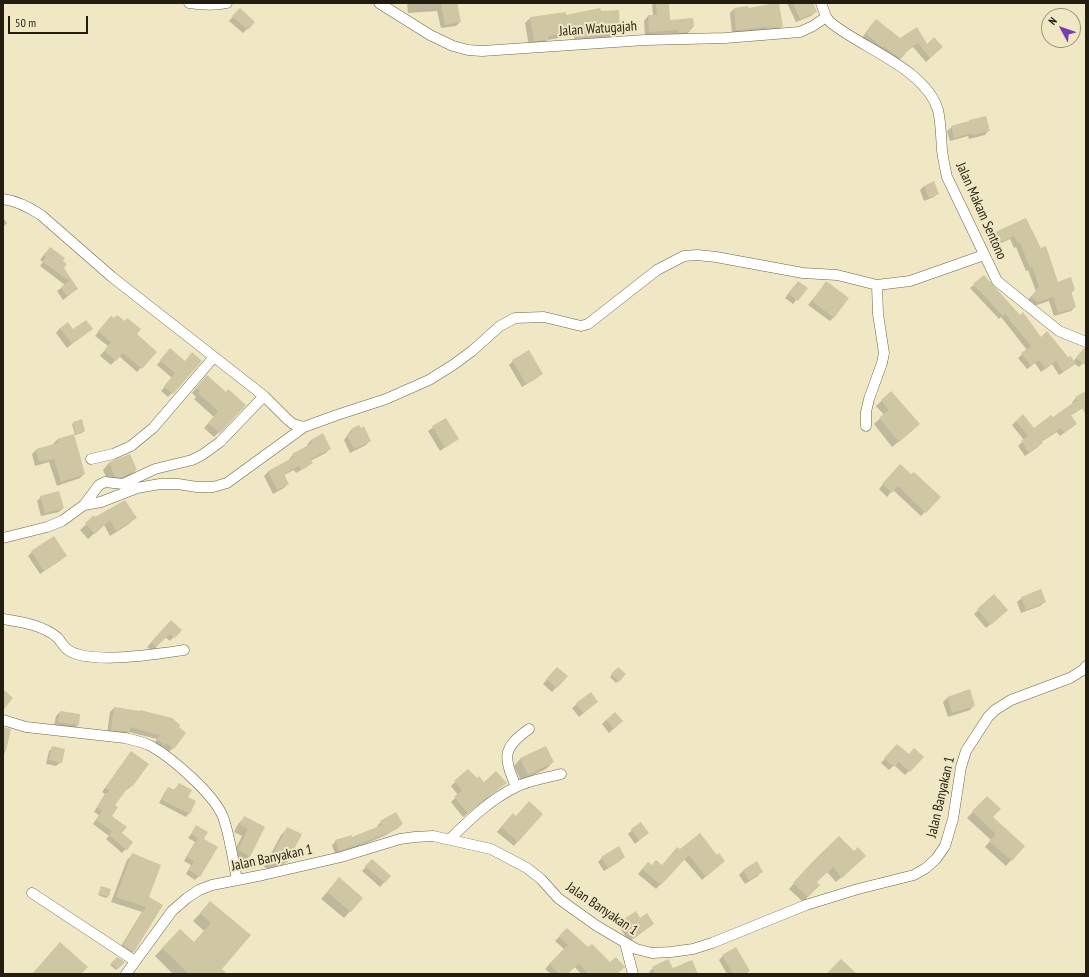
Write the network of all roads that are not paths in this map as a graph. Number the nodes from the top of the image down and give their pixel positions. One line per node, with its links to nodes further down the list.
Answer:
1 (189, 3): 2 (street)
2 (227, 3)
3 (380, 3): 5 (street, Jalan Watugajah)
4 (821, 3): 5 (street)
5 (826, 17): 7 (street, Jalan Makam Sentono)
6 (3, 199): 10 (street)
7 (984, 255): 8 (street); 9 (street, Jalan Makam Sentono)
8 (877, 285): 12 (street); 13 (street)
9 (1086, 342)
10 (214, 357): 11 (street); 14 (street)
11 (264, 396): 13 (street); 15 (street)
12 (866, 426)
13 (304, 427): 15 (street)
14 (91, 459)
15 (84, 505): 16 (street)
16 (3, 538)
17 (3, 619): 18 (street)
18 (184, 650)
19 (1086, 666): 27 (street, Jalan Banyakan 1)
20 (3, 720): 25 (street)
21 (529, 729): 23 (street)
22 (561, 774): 23 (street)
23 (516, 787): 24 (street)
24 (450, 839): 25 (street, Jalan Banyakan 1); 27 (street, Jalan Banyakan 1)
25 (236, 880): 28 (street, Jalan Banyakan 1)
26 (32, 893): 28 (street)
27 (625, 943): 30 (street)
28 (135, 962): 29 (street, Jalan Banyakan 1)
29 (126, 974)
30 (633, 974)

